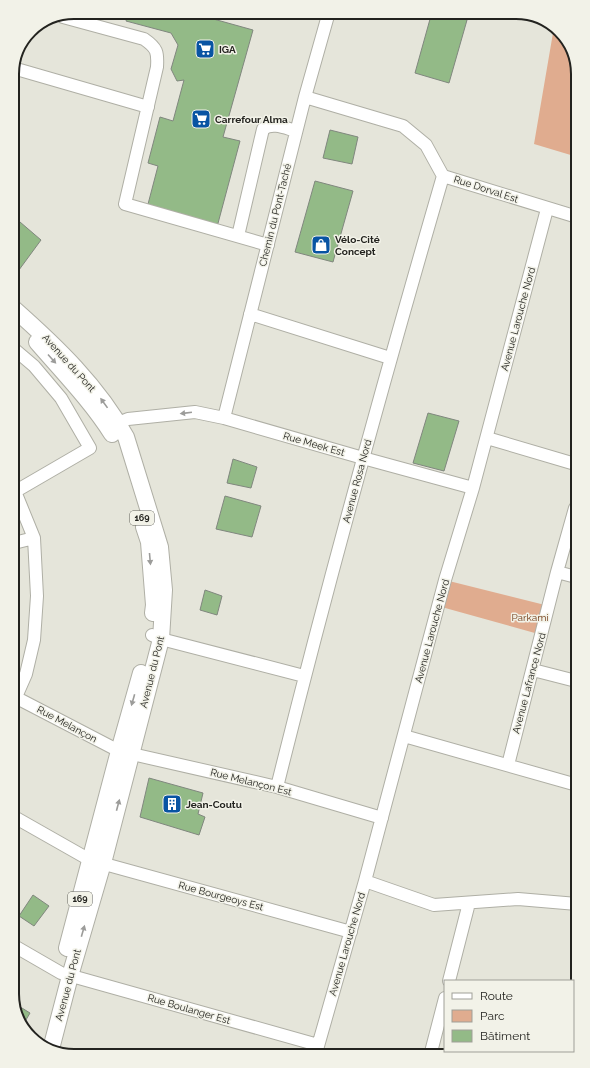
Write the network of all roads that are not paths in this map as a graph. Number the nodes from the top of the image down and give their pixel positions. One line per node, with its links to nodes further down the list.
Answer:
1 (70, 19): 5 (street)
2 (327, 19): 4 (street, Chemin du Pont-Taché)
3 (19, 70): 5 (street)
4 (305, 97): 6 (street, Chemin du Pont-Taché); 7 (street, Rue Dorval Est)
5 (148, 107): 10 (street)
6 (296, 131): 10 (street); 11 (street, Chemin du Pont-Taché)
7 (443, 176): 8 (street, Rue Dorval Est); 16 (street, Avenue Rosa Nord)
8 (547, 209): 9 (street, Rue Dorval Est); 19 (street, Avenue Larouche Nord)
9 (571, 215)
10 (238, 236): 11 (street)
11 (268, 245): 13 (street, Chemin du Pont-Taché)
12 (19, 313): 18 (main road, Avenue du Pont, one-way to 12)
13 (250, 314): 16 (street); 17 (street, Chemin du Pont-Taché)
14 (19, 328): 18 (main road, Avenue du Pont / 169, one-way to 18)
15 (19, 353): 22 (street)
16 (390, 358): 20 (street, Avenue Rosa Nord)
17 (224, 418): 18 (street, Rue Meek Est, one-way to 18); 20 (street, Rue Meek Est)
18 (112, 424): 30 (main road, Avenue du Pont / 169)
19 (487, 438): 21 (street); 23 (street, Avenue Larouche Nord)
20 (364, 458): 23 (street, Rue Meek Est); 32 (street, Avenue Rosa Nord)
21 (571, 463)
22 (19, 488)
23 (473, 488): 36 (street, Avenue Larouche Nord)
24 (19, 500): 26 (street)
25 (571, 522): 28 (street, Avenue Lafrance Nord)
26 (34, 538): 27 (street); 34 (street)
27 (19, 542)
28 (557, 572): 29 (street); 31 (street, Avenue Lafrance Nord)
29 (571, 576)
30 (157, 637): 32 (street); 37 (main road, Avenue du Pont / 169)
31 (533, 670): 33 (street); 38 (street, Avenue Lafrance Nord)
32 (304, 676): 40 (street, Avenue Rosa Nord)
33 (571, 680)
34 (19, 691)
35 (19, 699): 37 (street, Rue Melançon)
36 (404, 736): 38 (street); 41 (street, Avenue Larouche Nord)
37 (125, 752): 40 (street, Rue Melançon Est); 43 (main road, Avenue du Pont / 169)
38 (508, 765): 39 (street)
39 (571, 783)
40 (277, 787): 41 (street, Rue Melançon Est)
41 (382, 818): 44 (street, Avenue Larouche Nord)
42 (19, 820): 43 (street, Rue Bourgeoys Est)
43 (96, 862): 47 (street, Rue Bourgeoys Est); 49 (main road, Avenue du Pont / 169)
44 (365, 881): 45 (street); 47 (street, Avenue Larouche Nord)
45 (469, 903): 46 (street); 50 (street)
46 (571, 903)
47 (351, 932): 54 (street, Avenue Larouche Nord)
48 (19, 949): 49 (street, Rue Boulanger Est)
49 (65, 974): 52 (main road, Avenue du Pont / 169); 53 (main road, Avenue du Pont); 54 (street, Rue Boulanger Est)
50 (449, 980)
51 (444, 1002): 55 (street)
52 (44, 1040)
53 (52, 1044)
54 (317, 1049)
55 (432, 1049)

